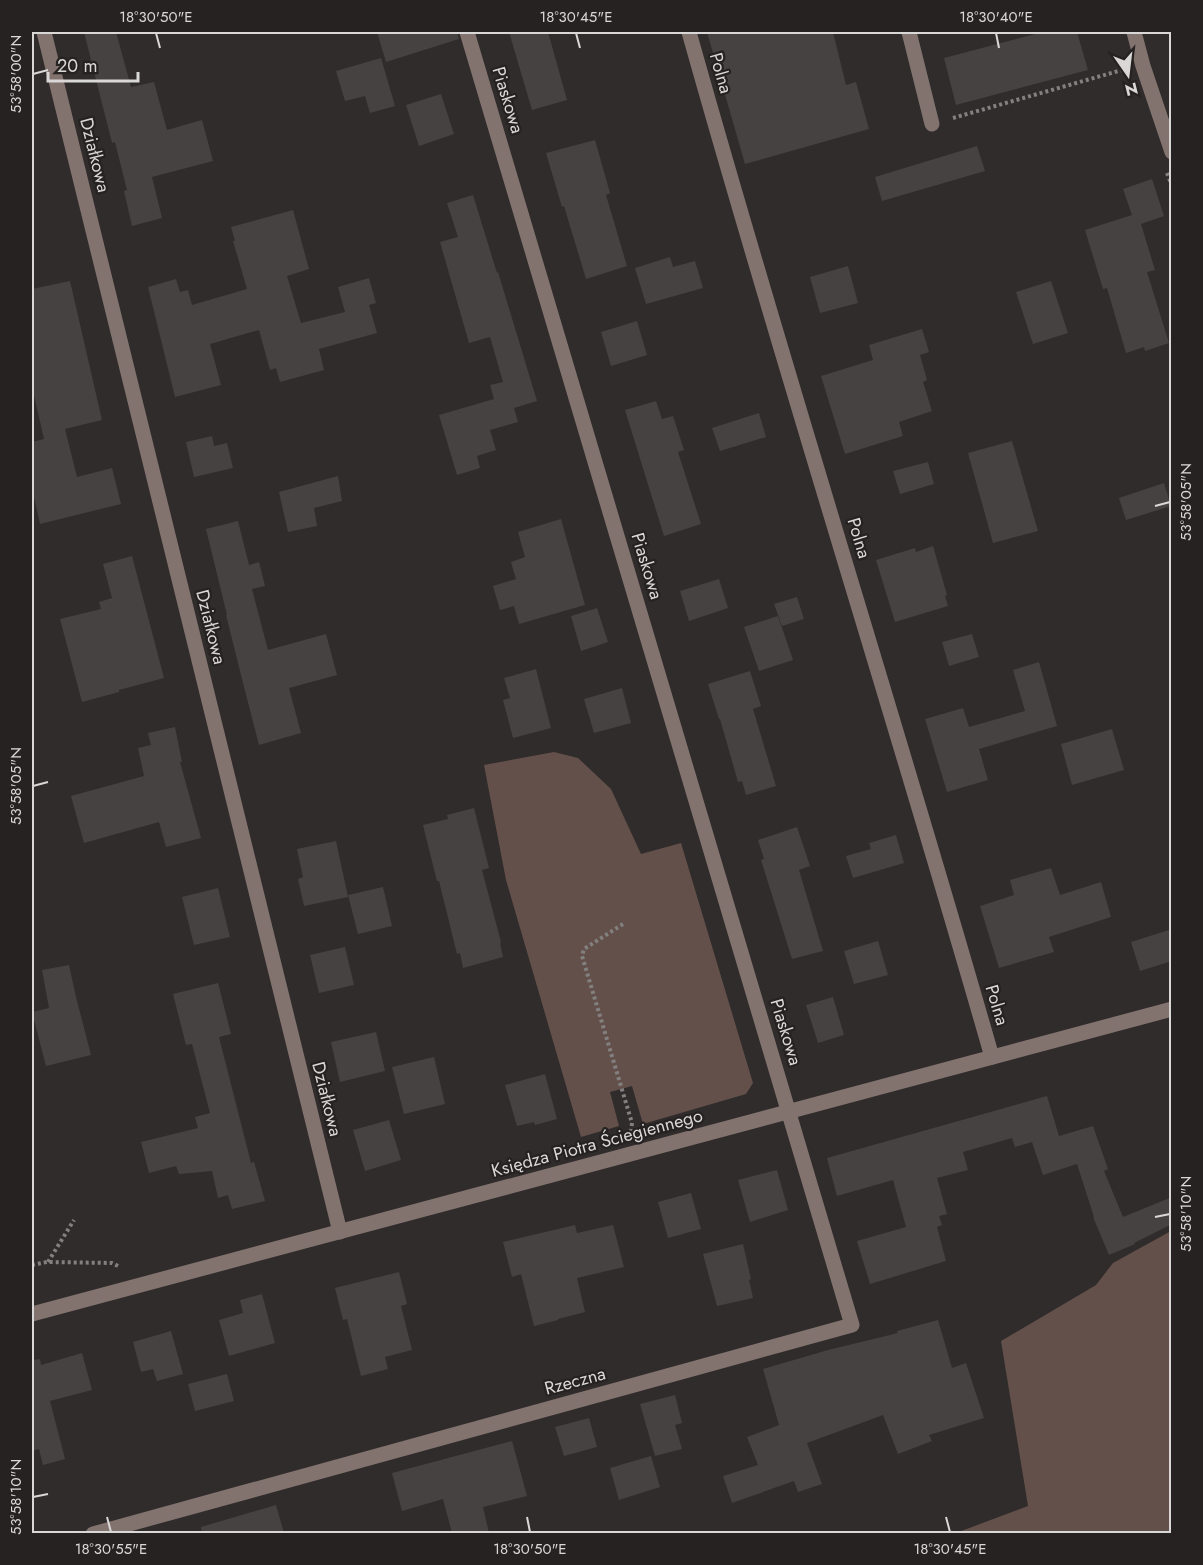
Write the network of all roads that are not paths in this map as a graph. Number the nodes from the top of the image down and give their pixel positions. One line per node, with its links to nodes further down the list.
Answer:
1 (44, 32): 11 (street, Działkowa)
2 (467, 32): 10 (street, Piaskowa)
3 (689, 32): 9 (street, Polna)
4 (909, 32): 6 (street)
5 (1134, 32): 7 (street)
6 (932, 124)
7 (1170, 147)
8 (1172, 1009): 9 (street, Księdza Piotra Ściegiennego)
9 (992, 1057): 10 (street, Księdza Piotra Ściegiennego)
10 (789, 1112): 11 (street, Księdza Piotra Ściegiennego); 13 (street, Rzeczna)
11 (340, 1232): 12 (street, Księdza Piotra Ściegiennego)
12 (32, 1314)
13 (93, 1533)

